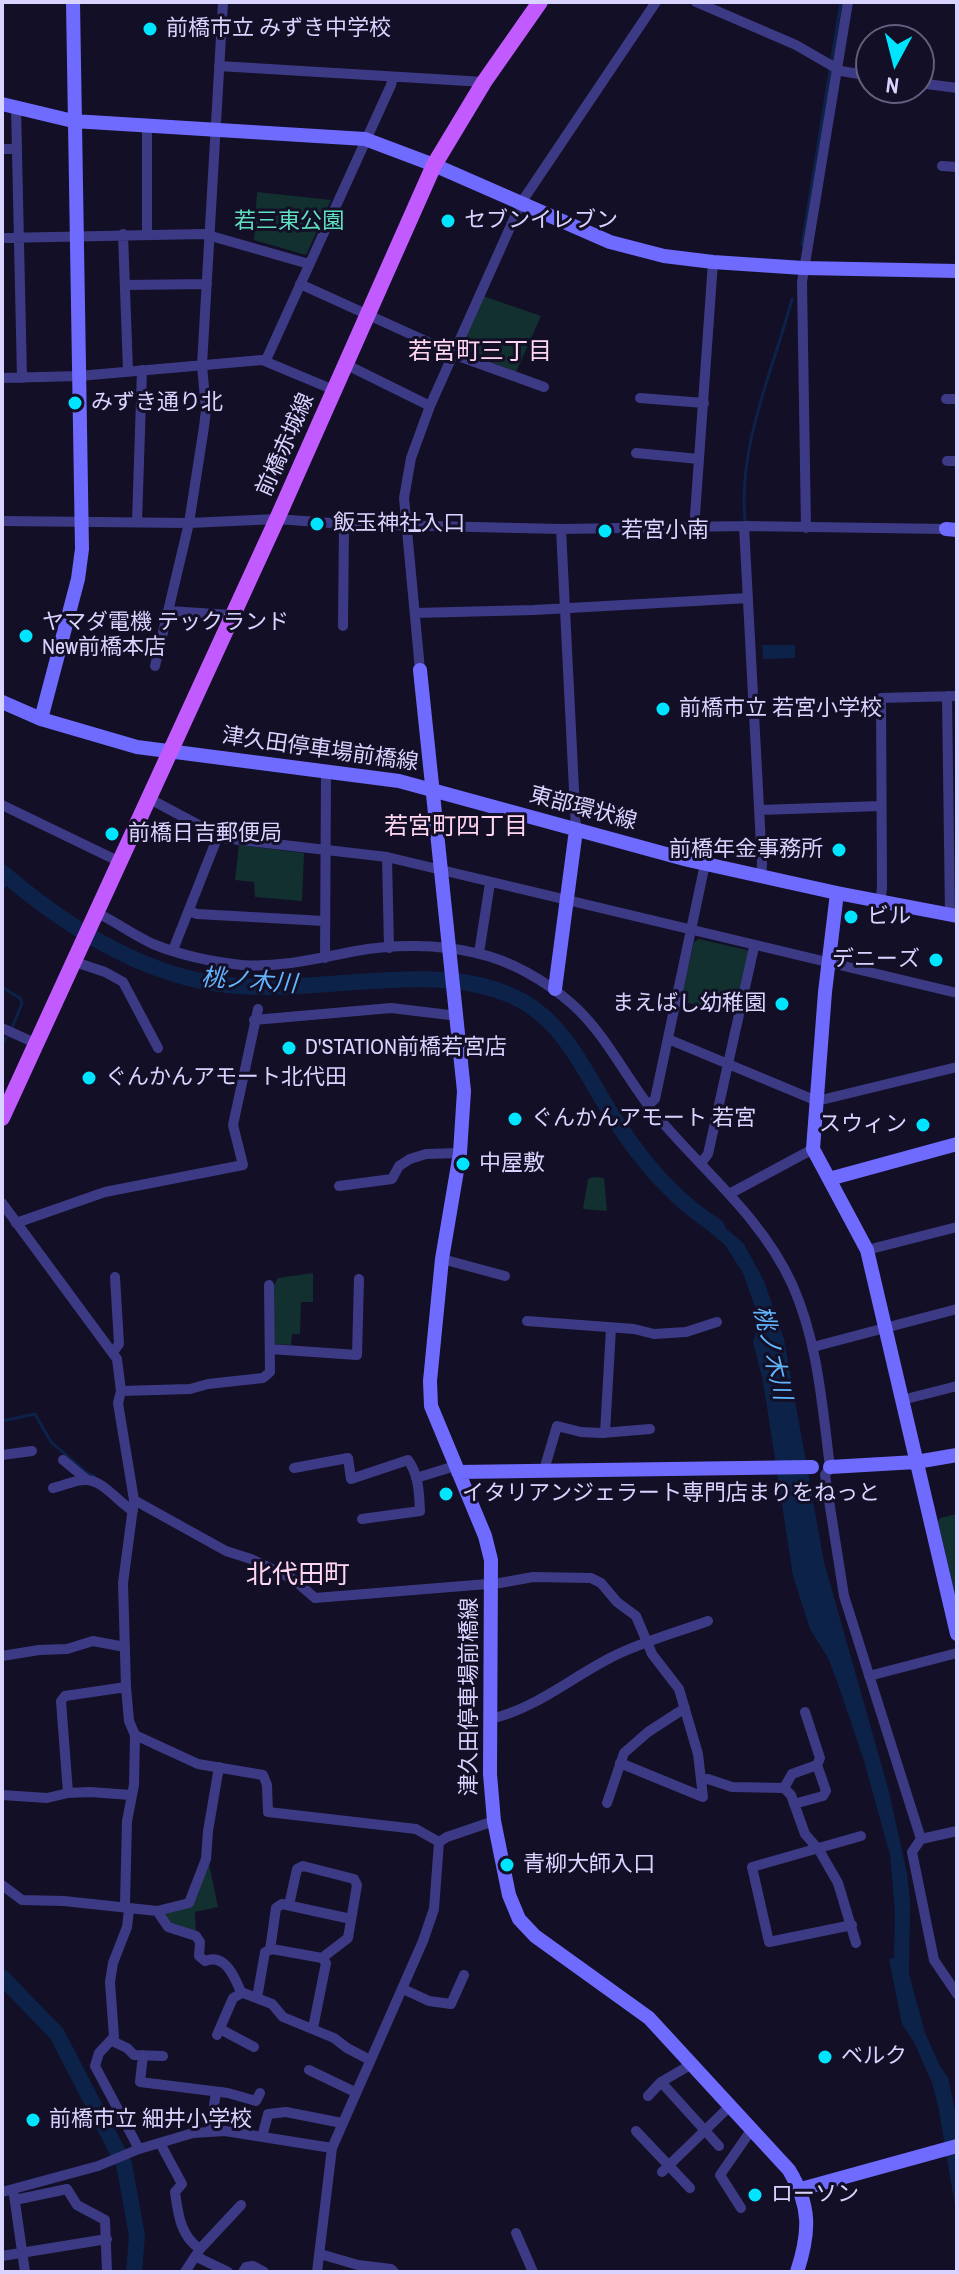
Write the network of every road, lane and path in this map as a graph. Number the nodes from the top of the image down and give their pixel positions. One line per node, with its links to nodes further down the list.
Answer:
1 (73, 2): 15 (street)
2 (223, 2): 7 (street)
3 (540, 2): 11 (main road, 前橋赤城線)
4 (656, 2): 24 (street)
5 (696, 2): 8 (street)
6 (848, 2): 8 (street)
7 (219, 66): 10 (street); 17 (street)
8 (837, 69): 9 (street); 33 (street)
9 (855, 73)
10 (393, 77): 11 (street); 18 (street)
11 (484, 82): 21 (main road, 前橋赤城線)
12 (935, 85): 13 (street)
13 (957, 88)
14 (9, 105): 15 (street); 20 (street)
15 (73, 121): 16 (street); 28 (street)
16 (147, 125): 17 (street); 26 (street)
17 (215, 129): 18 (street); 27 (street)
18 (365, 139): 21 (street); 32 (street)
19 (2, 149): 20 (street)
20 (17, 149): 29 (street)
21 (434, 165): 24 (street); 38 (main road, 前橋赤城線)
22 (942, 166): 23 (street)
23 (957, 167)
24 (521, 203): 31 (street); 39 (street)
25 (123, 234): 26 (street); 28 (street); 37 (street)
26 (147, 234): 27 (street)
27 (210, 234): 32 (street); 35 (street)
28 (76, 235): 29 (street); 45 (street)
29 (19, 237): 30 (street); 47 (street)
30 (2, 238)
31 (713, 262): 33 (street); 51 (street)
32 (309, 264): 36 (street)
33 (803, 268): 34 (street); 63 (street)
34 (957, 271)
35 (207, 284): 37 (street); 42 (street)
36 (300, 284): 38 (street); 40 (street)
37 (125, 285): 44 (street)
38 (366, 314): 39 (street); 41 (main road, 前橋赤城線)
39 (453, 353): 48 (street); 52 (street)
40 (266, 360): 42 (street); 49 (street)
41 (345, 364): 49 (main road, 前橋赤城線); 52 (street)
42 (202, 365): 43 (street); 59 (street)
43 (142, 370): 44 (street); 57 (street)
44 (128, 371): 45 (street)
45 (79, 376): 47 (street); 58 (street)
46 (2, 378): 47 (street)
47 (22, 378)
48 (544, 387)
49 (334, 390): 55 (main road, 前橋赤城線)
50 (640, 398): 51 (street)
51 (704, 403): 54 (street)
52 (430, 406): 61 (street)
53 (636, 453): 54 (street)
54 (699, 459): 65 (street)
55 (277, 519): 59 (street); 60 (street); 71 (main road, 前橋赤城線)
56 (2, 521): 58 (street)
57 (137, 522): 58 (street); 59 (street)
58 (83, 523): 77 (street)
59 (189, 523): 69 (street)
60 (344, 524): 61 (street); 72 (street)
61 (406, 525): 64 (street); 70 (street)
62 (744, 526): 63 (street); 65 (street); 67 (street)
63 (806, 528): 66 (street)
64 (561, 529): 65 (street); 68 (street)
65 (694, 529)
66 (952, 530)
67 (748, 598): 68 (street); 84 (street)
68 (564, 607): 70 (street); 85 (street)
69 (169, 611): 71 (street); 73 (street)
70 (415, 613): 74 (street)
71 (231, 615): 78 (main road, 前橋赤城線)
72 (343, 626)
73 (155, 666)
74 (420, 670): 80 (street)
75 (952, 696): 83 (street); 99 (street)
76 (2, 702): 77 (street)
77 (41, 719): 78 (street)
78 (170, 752): 79 (street, 津久田停車場前橋線); 81 (main road, 前橋赤城線)
79 (326, 770): 80 (street, 津久田停車場前橋線); 87 (street)
80 (433, 789): 85 (street, 東部環状線); 91 (street, 津久田停車場前橋線)
81 (148, 798): 86 (street); 89 (main road, 前橋赤城線)
82 (2, 805): 89 (street)
83 (881, 806): 84 (street); 96 (street)
84 (759, 810): 92 (street)
85 (576, 830): 90 (street, 東部環状線); 95 (street)
86 (218, 836): 87 (street); 97 (street)
87 (324, 850): 88 (street); 100 (street)
88 (387, 857): 91 (street); 103 (street)
89 (118, 861): 98 (main road, 前橋赤城線)
90 (705, 864): 92 (street, 東部環状線); 101 (street)
91 (442, 872): 93 (street); 107 (street, 津久田停車場前橋線)
92 (761, 877): 94 (street, 東部環状線)
93 (490, 883): 95 (street); 105 (street)
94 (837, 893): 96 (street, 東部環状線); 109 (street)
95 (568, 902): 101 (street); 110 (street)
96 (880, 902): 99 (street, 東部環状線)
97 (189, 911): 100 (street); 104 (street)
98 (94, 915): 104 (street); 106 (main road, 前橋赤城線)
99 (953, 916)
100 (324, 921): 108 (street)
101 (689, 930): 102 (street); 116 (street)
102 (754, 947): 109 (street); 119 (street)
103 (389, 948): 107 (street); 108 (street)
104 (173, 950): 108 (street)
105 (479, 953): 107 (street); 110 (street)
106 (74, 956): 117 (main road); 118 (street)
107 (451, 956): 113 (street, 津久田停車場前橋線)
108 (325, 958)
109 (828, 964): 111 (street); 121 (street)
110 (555, 989): 122 (street)
111 (957, 993)
112 (258, 1009): 114 (street)
113 (457, 1011): 114 (street); 126 (street, 津久田停車場前橋線)
114 (254, 1020): 132 (street)
115 (2, 1028): 117 (street)
116 (668, 1039): 119 (street); 122 (street)
117 (35, 1043): 123 (main road)
118 (158, 1048)
119 (728, 1064): 121 (street); 127 (street)
120 (957, 1067): 121 (street)
121 (817, 1101): 125 (street)
122 (648, 1105): 127 (street)
123 (2, 1118)
124 (957, 1144): 128 (street)
125 (813, 1149): 128 (street); 130 (street)
126 (460, 1153): 129 (street); 135 (street, 津久田停車場前橋線)
127 (701, 1163): 130 (street)
128 (829, 1179): 134 (street)
129 (339, 1186)
130 (731, 1193): 145 (street)
131 (2, 1203): 132 (street)
132 (16, 1223): 147 (street)
133 (957, 1227): 134 (street)
134 (867, 1250): 143 (street)
135 (442, 1259): 136 (street); 161 (street, 津久田停車場前橋線)
136 (505, 1276)
137 (115, 1277): 147 (street)
138 (359, 1279): 146 (street)
139 (269, 1285): 146 (street)
140 (957, 1309): 143 (street)
141 (527, 1321): 144 (street)
142 (717, 1322): 144 (street)
143 (885, 1326): 145 (street); 150 (street)
144 (611, 1328): 152 (street)
145 (813, 1347): 159 (street)
146 (270, 1349): 149 (street)
147 (113, 1352): 149 (street)
148 (957, 1386): 150 (street)
149 (121, 1391): 166 (street)
150 (902, 1400): 157 (street)
151 (650, 1429): 152 (street)
152 (605, 1433): 162 (street)
153 (32, 1451): 154 (street)
154 (2, 1455)
155 (957, 1455): 157 (street)
156 (63, 1460): 164 (street)
157 (916, 1462): 159 (street); 170 (street)
158 (812, 1467): 159 (street); 162 (street)
159 (830, 1467): 175 (street)
160 (294, 1468): 163 (street)
161 (457, 1469): 162 (street); 163 (street); 168 (street, 津久田停車場前橋線)
162 (544, 1470)
163 (416, 1478): 167 (street)
164 (86, 1479): 165 (street); 166 (street)
165 (53, 1488)
166 (134, 1506): 168 (street); 172 (street)
167 (362, 1519)
168 (492, 1583): 171 (street); 179 (street, 津久田停車場前橋線)
169 (708, 1621): 171 (street)
170 (957, 1634)
171 (647, 1642): 177 (street); 179 (street)
172 (125, 1647): 174 (street); 176 (street)
173 (957, 1653): 175 (street)
174 (2, 1656)
175 (869, 1676): 194 (street)
176 (126, 1687): 180 (street); 186 (street)
177 (685, 1708): 181 (street); 184 (street)
178 (805, 1712): 182 (street)
179 (490, 1719): 191 (street, 津久田停車場前橋線)
180 (135, 1735): 183 (street); 188 (street)
181 (620, 1763): 184 (street); 189 (street)
182 (817, 1765): 185 (street); 190 (street)
183 (219, 1767): 195 (street); 200 (street)
184 (702, 1780): 185 (street)
185 (784, 1788): 190 (street)
186 (68, 1793): 187 (street); 188 (street)
187 (2, 1795)
188 (131, 1795): 199 (street)
189 (607, 1803)
190 (794, 1804): 196 (street)
191 (494, 1821): 195 (street); 217 (street, 津久田停車場前橋線)
192 (957, 1831): 194 (street)
193 (861, 1836): 196 (street)
194 (921, 1839): 209 (street)
195 (439, 1842): 207 (street)
196 (819, 1850): 202 (street); 202 (street)
197 (2, 1885): 199 (street)
198 (289, 1905): 201 (street); 201 (street); 204 (street)
199 (129, 1910): 200 (street); 212 (street)
200 (157, 1911): 208 (street)
201 (351, 1919): 205 (street)
202 (852, 1925): 203 (street)
203 (856, 1943)
204 (270, 1950): 205 (street); 210 (street)
205 (322, 1958): 211 (street)
206 (464, 1975): 207 (street)
207 (403, 1989): 216 (street)
208 (242, 1993): 210 (street); 213 (street)
209 (957, 1994)
210 (257, 1998): 211 (street)
211 (313, 2028): 216 (street)
212 (112, 2041): 214 (street); 235 (street)
213 (254, 2047)
214 (143, 2055): 215 (street); 220 (street)
215 (163, 2056)
216 (370, 2060): 221 (street)
217 (692, 2064): 219 (street); 224 (street, 津久田停車場前橋線)
218 (309, 2070): 221 (street)
219 (661, 2082): 223 (street); 227 (street)
220 (216, 2092): 222 (street); 229 (street)
221 (355, 2092): 225 (street)
222 (260, 2093)
223 (648, 2096)
224 (730, 2106): 226 (street, 津久田停車場前橋線); 227 (street)
225 (342, 2123): 230 (street); 234 (street)
226 (752, 2129): 238 (street, 津久田停車場前橋線); 241 (street)
227 (705, 2130): 232 (street); 236 (street)
228 (636, 2131): 236 (street)
229 (210, 2132): 230 (street); 231 (street)
230 (262, 2137): 234 (street)
231 (160, 2143): 235 (street); 245 (street)
232 (719, 2146)
233 (957, 2146): 238 (street)
234 (332, 2148): 246 (street)
235 (137, 2150): 239 (street)
236 (665, 2169): 237 (street)
237 (690, 2188)
238 (801, 2189): 257 (street, 津久田停車場前橋線)
239 (10, 2194): 243 (street); 244 (street)
240 (241, 2205): 245 (street)
241 (741, 2208)
242 (516, 2233): 256 (street)
243 (107, 2239): 244 (street); 249 (street)
244 (23, 2253): 247 (street); 248 (street)
245 (198, 2253): 250 (street); 251 (street)
246 (320, 2254): 254 (street); 255 (street)
247 (2, 2256)
248 (25, 2272)
249 (107, 2272)
250 (185, 2272)
251 (228, 2272)
252 (243, 2272): 253 (street)
253 (264, 2272)
254 (317, 2272)
255 (394, 2272)
256 (533, 2272)
257 (797, 2272)

